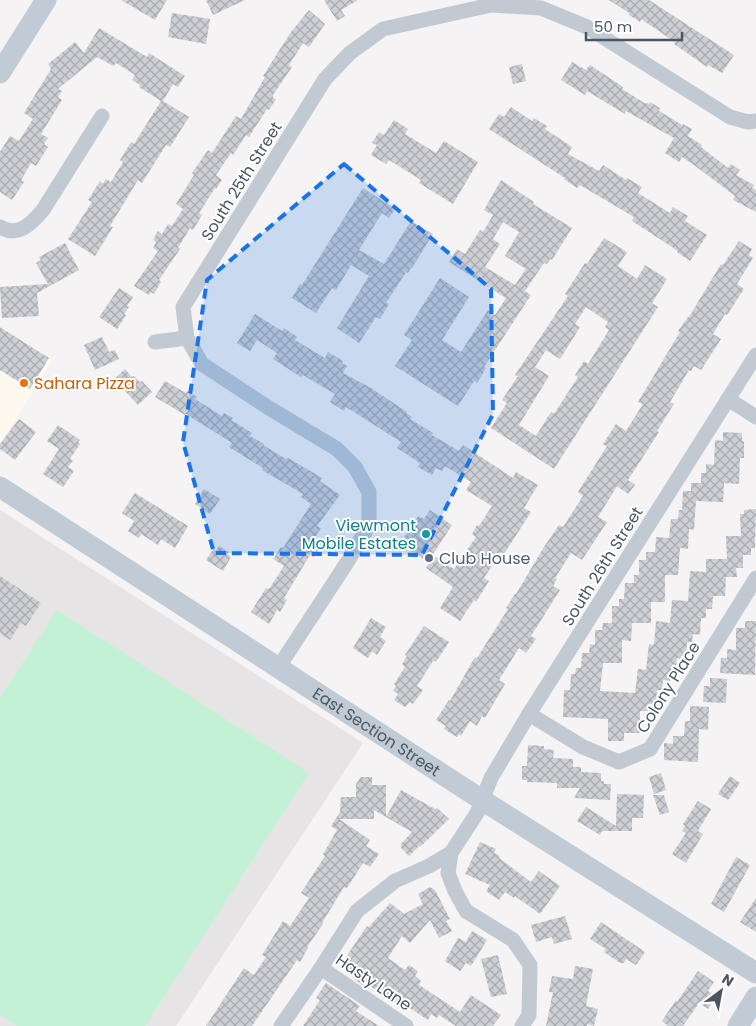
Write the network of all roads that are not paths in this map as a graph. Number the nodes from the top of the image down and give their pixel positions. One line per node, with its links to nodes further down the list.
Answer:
1 (46, 0): 2 (street)
2 (0, 73)
3 (102, 116): 5 (street)
4 (756, 121): 6 (street, South 25th Street)
5 (0, 227)
6 (187, 338): 7 (street); 13 (street, South 25th Street)
7 (155, 342)
8 (756, 355): 9 (street, South 26th Street)
9 (728, 399): 10 (street); 14 (street, South 26th Street)
10 (756, 416)
11 (0, 487): 13 (street, East Section Street)
12 (756, 578): 14 (street, Colony Place)
13 (278, 668): 15 (street, East Section Street)
14 (529, 714): 15 (street, South 26th Street)
15 (482, 800): 16 (street, South 26th Street); 18 (street, East Section Street)
16 (451, 853): 17 (street); 22 (street)
17 (321, 968): 20 (street); 21 (street, Hasty Lane)
18 (756, 973)
19 (756, 997): 23 (street)
20 (282, 1026)
21 (406, 1026)
22 (522, 1026)
23 (738, 1026)

